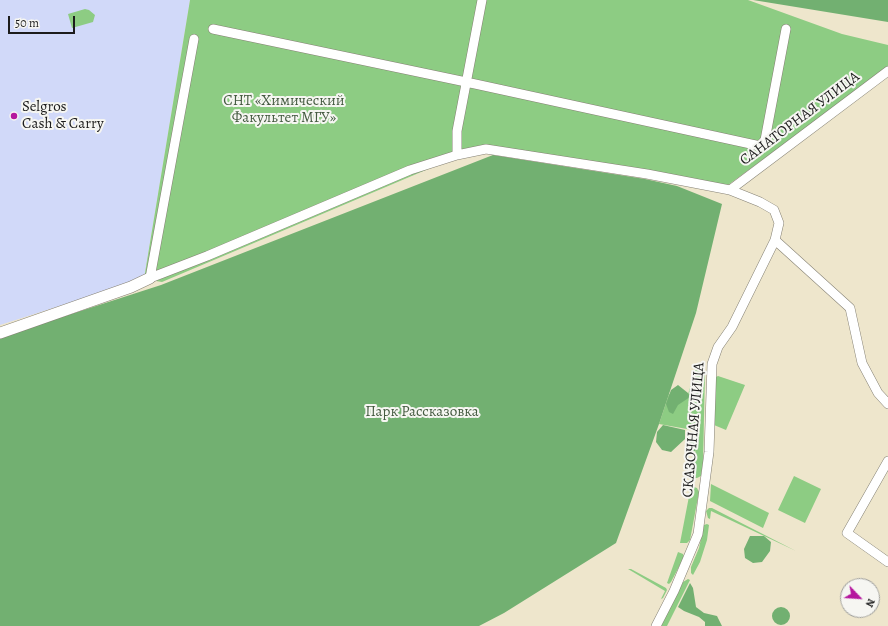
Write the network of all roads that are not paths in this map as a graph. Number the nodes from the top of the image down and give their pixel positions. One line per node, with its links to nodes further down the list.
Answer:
1 (482, 0): 6 (street)
2 (213, 29): 6 (street)
3 (786, 29): 6 (street)
4 (194, 39): 10 (street)
5 (888, 71): 8 (street, САНАТОРНАЯ УЛИЦА)
6 (466, 82): 7 (street)
7 (457, 154): 8 (street, СКАЗОЧНАЯ УЛИЦА); 10 (street, СКАЗОЧНАЯ УЛИЦА)
8 (730, 190): 9 (street, СКАЗОЧНАЯ УЛИЦА)
9 (775, 240): 12 (street); 15 (street, СКАЗОЧНАЯ УЛИЦА)
10 (150, 278): 11 (street)
11 (0, 334)
12 (888, 404)
13 (888, 460): 14 (street)
14 (888, 562)
15 (656, 626)

